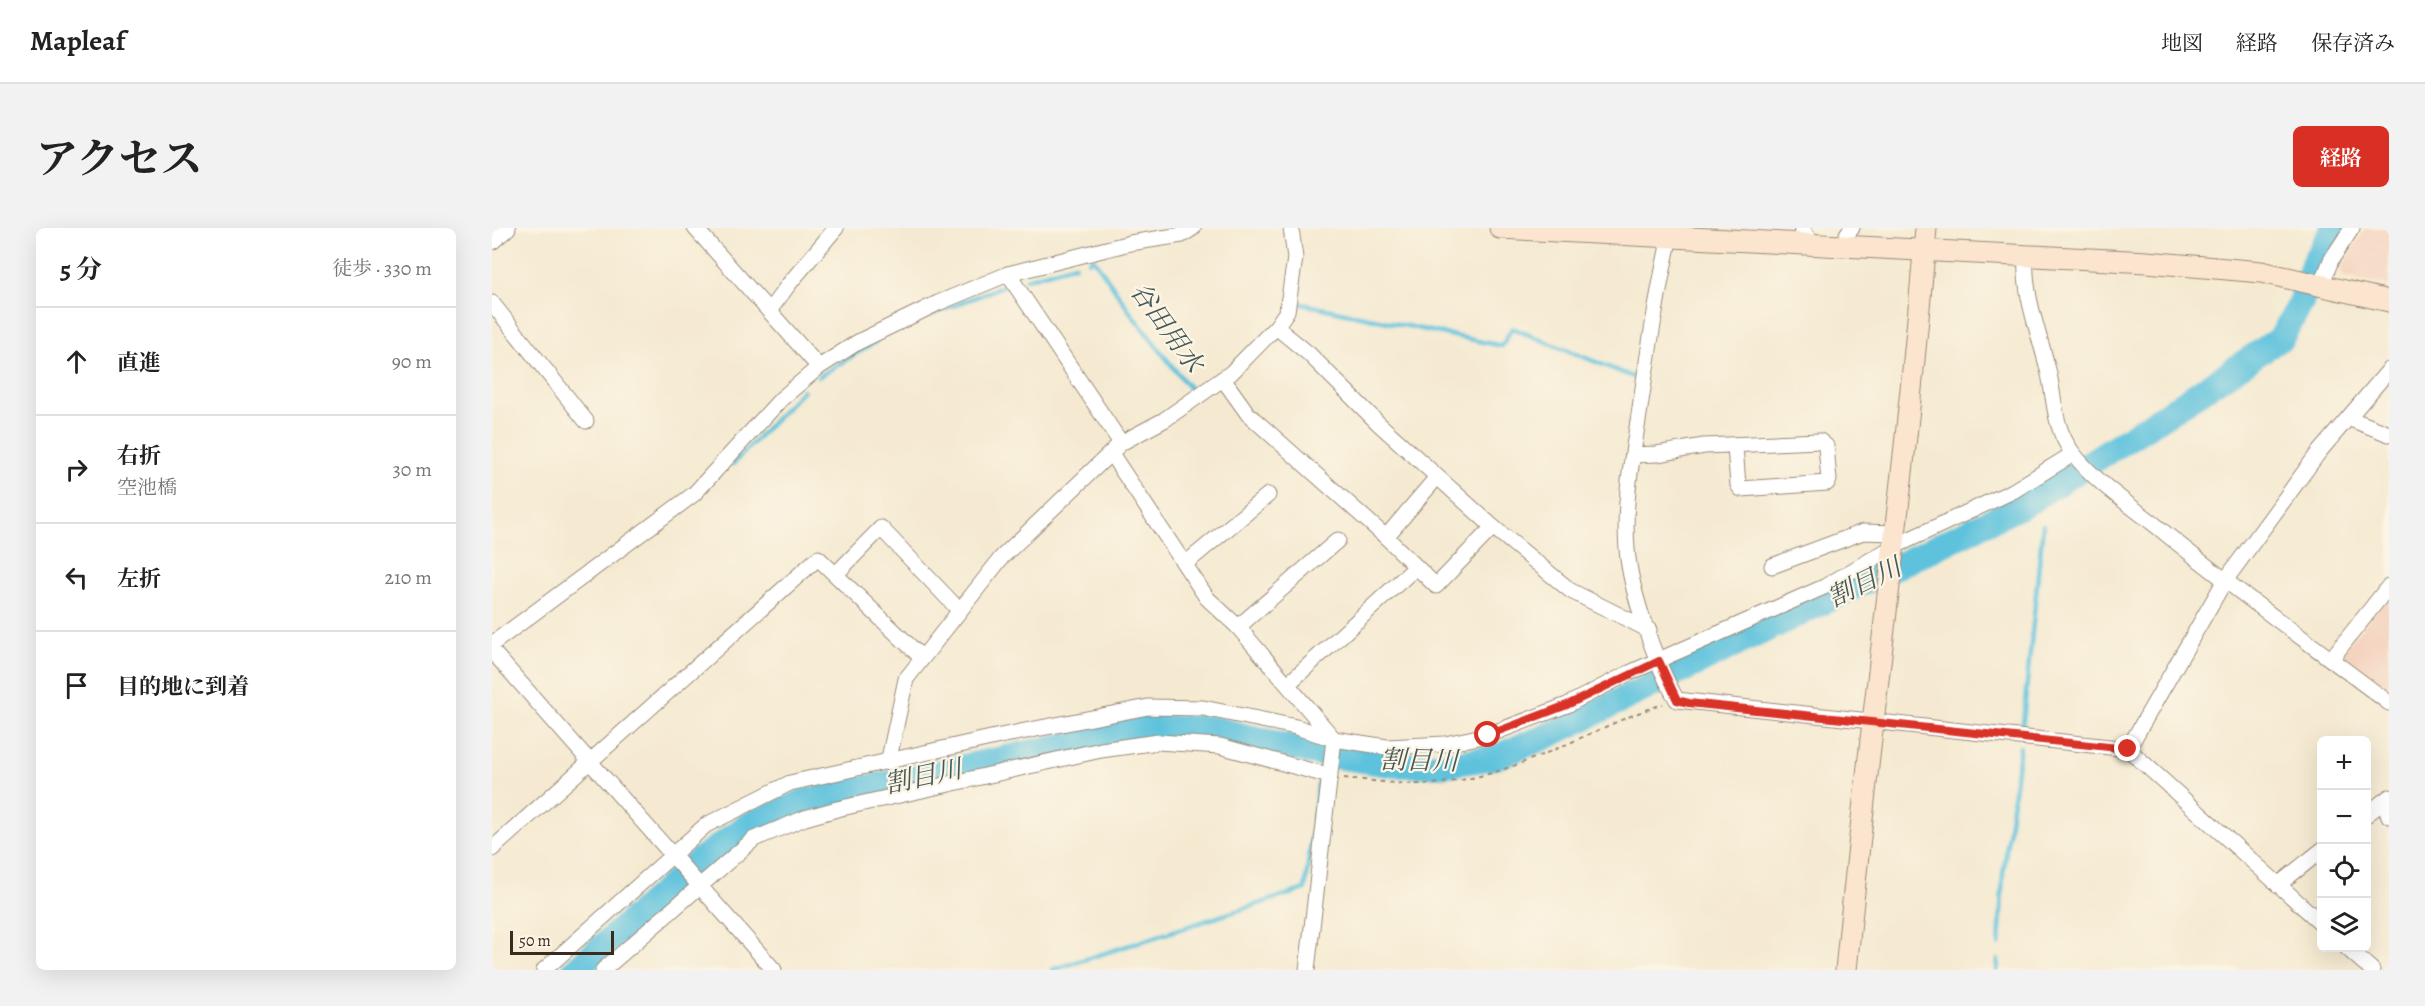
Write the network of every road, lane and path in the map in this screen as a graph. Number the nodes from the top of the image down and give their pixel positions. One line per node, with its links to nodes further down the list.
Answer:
1 (508, 228): 12 (street)
2 (695, 228): 19 (street)
3 (836, 228): 19 (street)
4 (1192, 228): 15 (street)
5 (1291, 228): 20 (street)
6 (1500, 228): 9 (main road)
7 (1926, 228): 13 (main road)
8 (2352, 228): 16 (street)
9 (1671, 233): 10 (main road); 30 (street)
10 (1807, 236): 11 (main road)
11 (1848, 237): 13 (main road)
12 (492, 242)
13 (1924, 251): 14 (main road); 36 (main road)
14 (2026, 255): 16 (main road); 29 (street)
15 (1008, 274): 21 (street); 28 (street)
16 (2321, 286): 17 (main road)
17 (2389, 300)
18 (492, 303): 25 (street)
19 (770, 311): 21 (street)
20 (1276, 327): 23 (street); 31 (street)
21 (819, 367): 46 (street)
22 (2389, 370): 24 (street)
23 (1223, 379): 28 (street); 34 (street)
24 (2348, 418): 26 (street); 41 (street)
25 (586, 421)
26 (2389, 434)
27 (1735, 446): 27 (street); 30 (street)
28 (1116, 449): 37 (street); 43 (street)
29 (2073, 454): 36 (street); 41 (street)
30 (1633, 455): 45 (street)
31 (1437, 477): 33 (street); 34 (street)
32 (1268, 495): 37 (street)
33 (1493, 527): 39 (street); 45 (street)
34 (1386, 537): 39 (street)
35 (1338, 540): 44 (street)
36 (1894, 540): 38 (street); 50 (street); 54 (main road)
37 (1185, 564): 44 (street)
38 (1772, 566)
39 (1416, 567): 51 (street)
40 (836, 574): 43 (street); 48 (street); 57 (street)
41 (2224, 582): 49 (street); 56 (street)
42 (2389, 586): 49 (street)
43 (959, 610): 48 (street)
44 (1238, 627): 51 (street)
45 (1649, 630): 50 (street)
46 (492, 644)
47 (492, 651): 57 (street)
48 (921, 657): 58 (street)
49 (2331, 659): 53 (street)
50 (1661, 664): 52 (street); 55 (street)
51 (1288, 684): 55 (street)
52 (1675, 696): 54 (street); 59 (path)
53 (2389, 703)
54 (1875, 723): 56 (street); 73 (main road)
55 (1334, 739): 58 (street); 59 (street)
56 (2128, 749): 66 (street)
57 (590, 762): 62 (street); 64 (street)
58 (888, 763): 64 (street)
59 (1330, 776): 65 (street); 72 (street)
60 (2387, 805): 61 (street)
61 (2371, 813)
62 (492, 849)
63 (2317, 854): 66 (street)
64 (675, 858): 65 (street); 69 (street)
65 (699, 885): 70 (street); 71 (street)
66 (2278, 885): 67 (street)
67 (2317, 920)
68 (2352, 952): 74 (street)
69 (544, 970)
70 (603, 970)
71 (774, 970)
72 (1307, 970)
73 (1846, 970)
74 (2372, 970)

